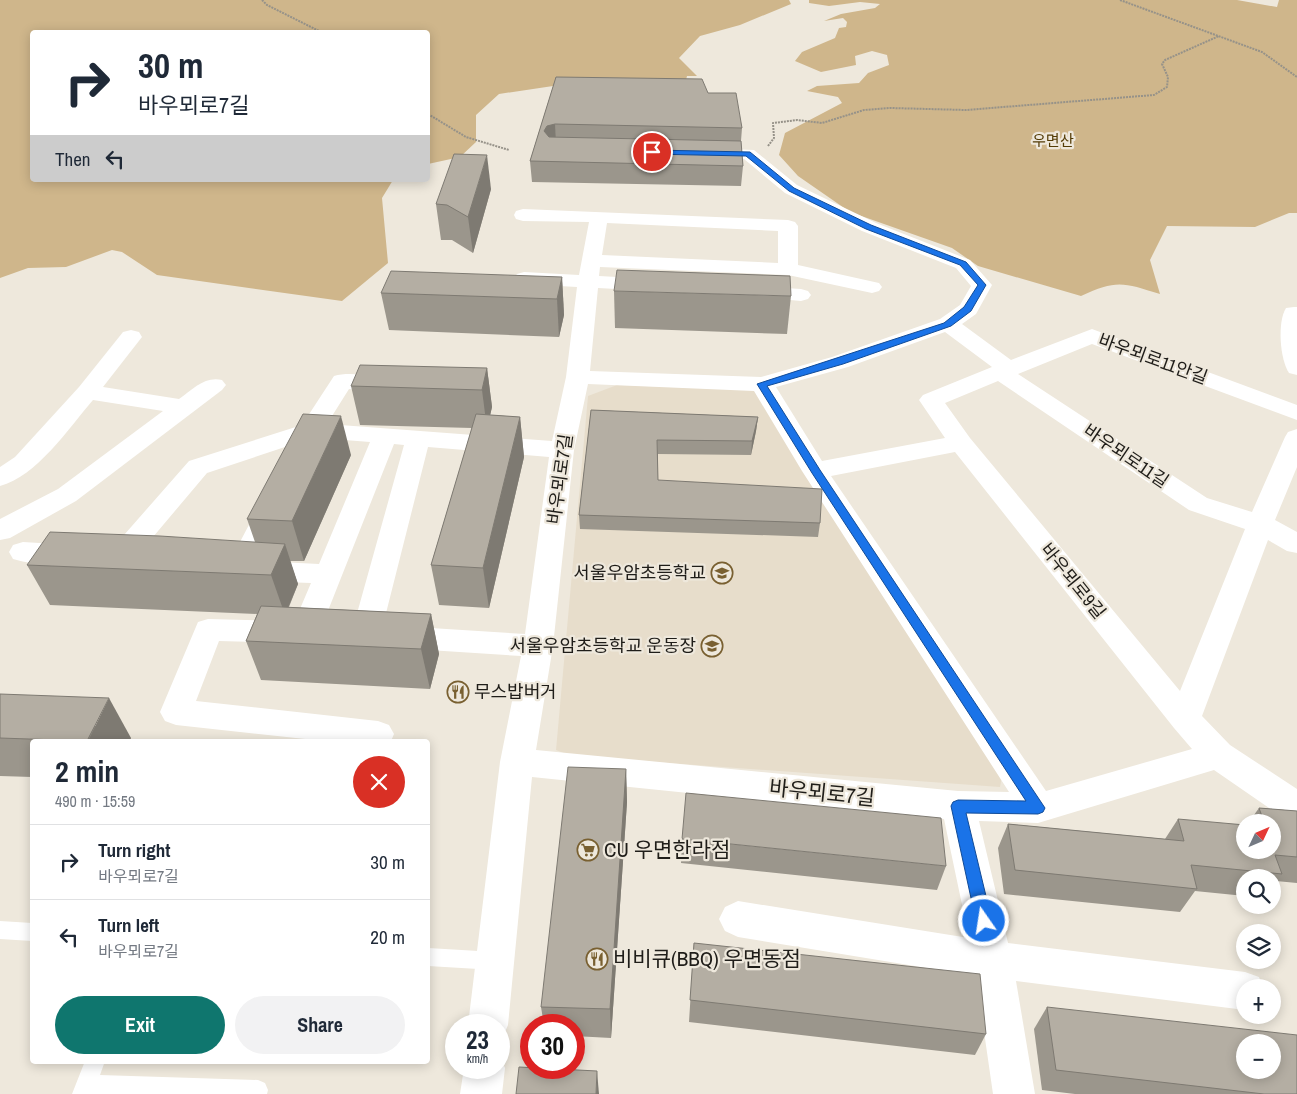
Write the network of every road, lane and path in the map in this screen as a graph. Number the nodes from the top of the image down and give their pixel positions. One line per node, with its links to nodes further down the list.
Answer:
1 (262, 0): 3 (path)
2 (1120, 0): 4 (path)
3 (317, 30)
4 (1219, 36): 5 (path); 9 (path)
5 (1297, 77)
6 (430, 115): 7 (path)
7 (509, 150)
8 (680, 153): 9 (street)
9 (757, 160): 21 (street)
10 (524, 214): 11 (street)
11 (599, 217): 12 (street, 바우뫼로7길); 13 (street)
12 (591, 260): 13 (street); 15 (street, 바우뫼로7길)
13 (788, 269): 17 (street)
14 (509, 278): 15 (street)
15 (588, 281): 16 (street); 25 (street, 바우뫼로7길)
16 (675, 287)
17 (872, 287)
18 (734, 290): 19 (street)
19 (802, 295)
20 (1297, 313): 23 (street)
21 (948, 324): 24 (street, 바우뫼로11길); 27 (street)
22 (131, 337): 29 (street)
23 (1297, 368)
24 (1004, 371): 31 (street, 바우뫼로11안길); 36 (street, 바우뫼로9길); 40 (street, 바우뫼로11길)
25 (578, 377): 27 (street); 37 (street, 바우뫼로7길)
26 (214, 384): 30 (street)
27 (762, 384): 38 (street)
28 (411, 389): 32 (street)
29 (87, 392): 30 (street); 39 (street)
30 (184, 407): 41 (street)
31 (1297, 414)
32 (311, 430): 33 (street); 44 (street); 45 (street)
33 (385, 436): 35 (street); 46 (street)
34 (1297, 437): 40 (street)
35 (418, 438): 37 (street); 47 (street)
36 (961, 443): 38 (street); 49 (street, 바우뫼로9길)
37 (562, 450): 48 (street, 바우뫼로7길)
38 (815, 471): 54 (street)
39 (0, 478)
40 (1260, 524): 42 (street, 바우뫼로11길); 49 (street)
41 (0, 531)
42 (1297, 544)
43 (23, 552): 44 (street)
44 (120, 558): 45 (street)
45 (240, 570): 46 (street)
46 (329, 574): 47 (street)
47 (335, 634): 48 (street); 50 (street)
48 (538, 646): 52 (street, 바우뫼로7길)
49 (1185, 719): 51 (street, 바우뫼로9길)
50 (378, 734)
51 (1218, 756): 54 (street, 바우뫼로7길); 55 (street, 바우뫼로9길)
52 (517, 762): 53 (street, 바우뫼로7길); 61 (street, 바우뫼로7길)
53 (958, 806): 54 (street, 바우뫼로7길); 60 (street)
54 (1038, 808)
55 (1297, 808)
56 (738, 919): 60 (street)
57 (0, 930): 58 (lane)
58 (30, 932)
59 (430, 957): 61 (lane)
60 (993, 960): 62 (street); 69 (street)
61 (495, 961): 63 (street, 바우뫼로7길)
62 (1236, 990)
63 (489, 1014)
64 (93, 1064): 66 (lane)
65 (483, 1079): 68 (street)
66 (84, 1090): 67 (lane)
67 (258, 1090)
68 (481, 1094)
69 (1014, 1094)

